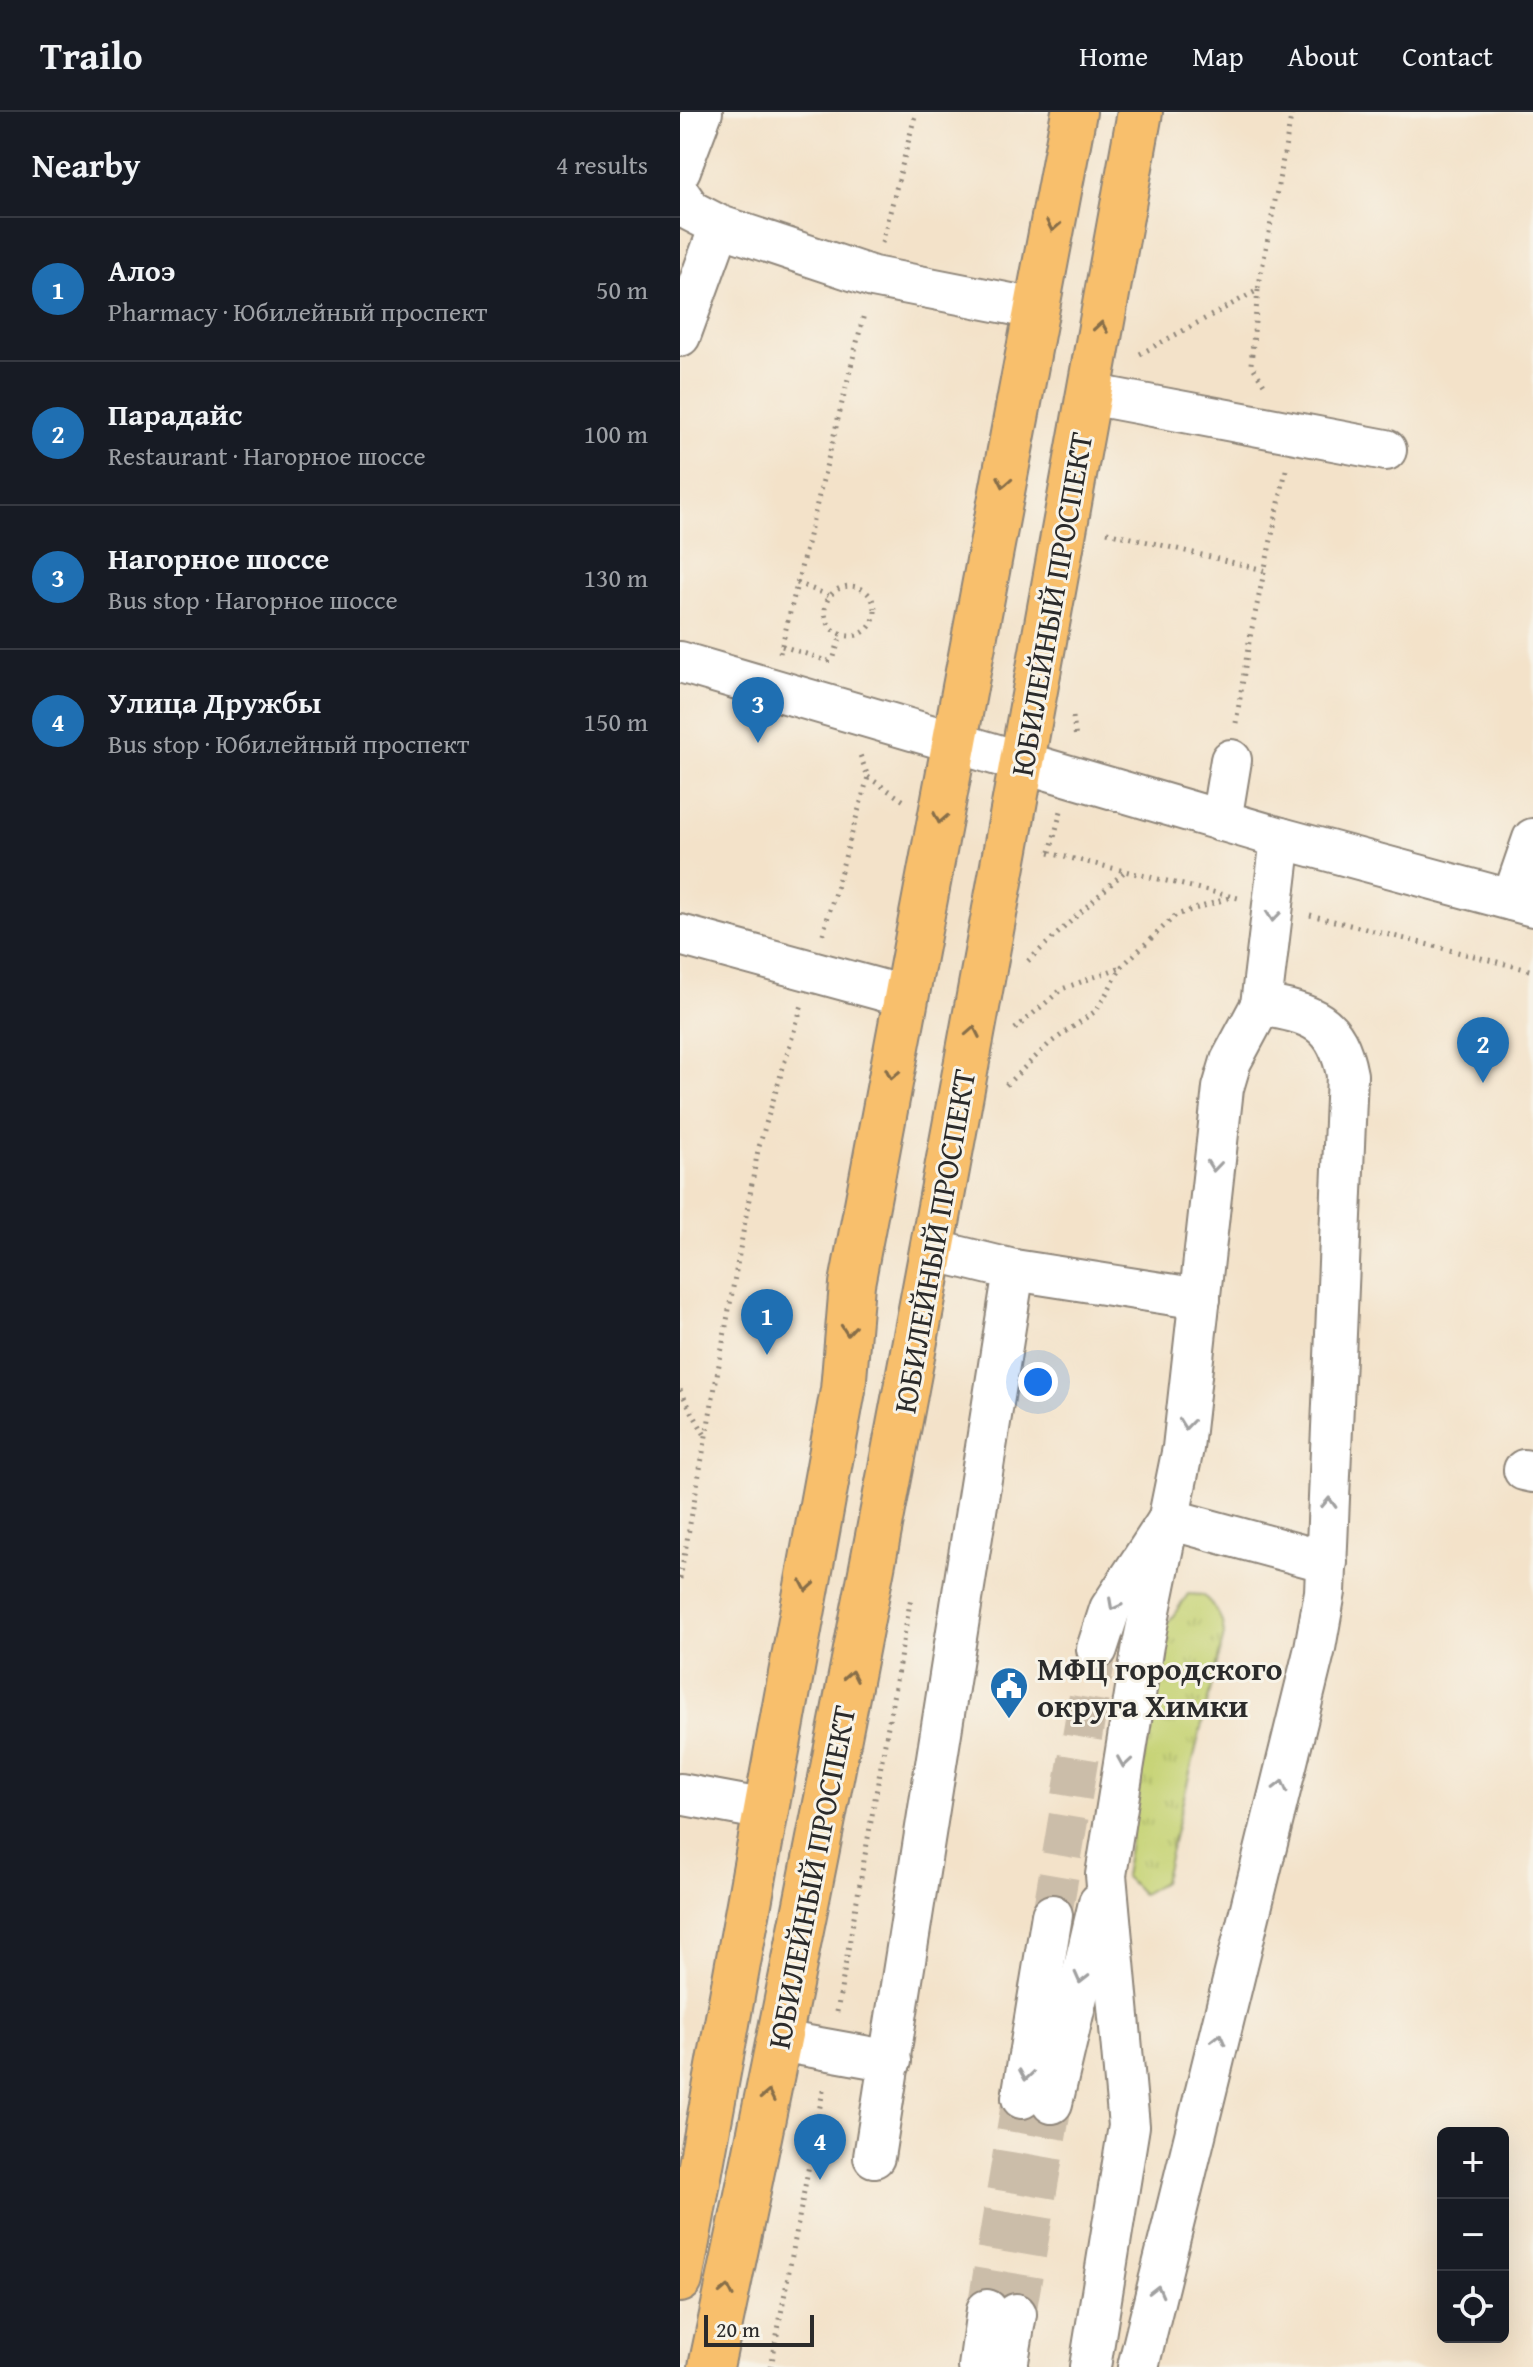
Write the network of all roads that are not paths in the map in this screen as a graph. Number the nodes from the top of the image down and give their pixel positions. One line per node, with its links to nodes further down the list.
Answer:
1 (702, 112): 4 (street)
2 (1074, 112): 7 (main road, ЮБИЛЕЙНЫЙ ПРОСПЕКТ, one-way to 7)
3 (1140, 112): 9 (main road, ЮБИЛЕЙНЫЙ ПРОСПЕКТ, one-way to 3)
4 (680, 170)
5 (680, 195): 6 (street)
6 (720, 226): 7 (street); 8 (street)
7 (1037, 309): 12 (main road, ЮБИЛЕЙНЫЙ ПРОСПЕКТ, one-way to 12)
8 (680, 336)
9 (1089, 394): 10 (street); 14 (main road, ЮБИЛЕЙНЫЙ ПРОСПЕКТ)
10 (1386, 450)
11 (680, 662): 12 (street)
12 (955, 741): 14 (street); 20 (main road, ЮБИЛЕЙНЫЙ ПРОСПЕКТ, one-way to 20)
13 (1231, 760): 15 (street)
14 (1022, 762): 15 (street); 22 (main road, ЮБИЛЕЙНЫЙ ПРОСПЕКТ, one-way to 14)
15 (1221, 821): 16 (street)
16 (1281, 838): 18 (street); 21 (street, one-way to 21)
17 (1533, 839): 18 (street)
18 (1523, 903)
19 (680, 935): 20 (street)
20 (907, 997): 29 (main road, ЮБИЛЕЙНЫЙ ПРОСПЕКТ, one-way to 29)
21 (1261, 1005): 24 (street, one-way to 24); 26 (street, one-way to 21)
22 (932, 1250): 23 (street); 32 (main road, ЮБИЛЕЙНЫЙ ПРОСПЕКТ, one-way to 22)
23 (1014, 1270): 24 (street); 33 (street)
24 (1200, 1299): 25 (street, one-way to 25)
25 (1169, 1519): 26 (street); 27 (street, one-way to 27); 30 (street, one-way to 30)
26 (1327, 1562): 40 (street, one-way to 26)
27 (1097, 1649)
28 (680, 1794): 29 (street)
29 (766, 1810): 35 (main road, ЮБИЛЕЙНЫЙ ПРОСПЕКТ)
30 (1106, 1875): 31 (street); 39 (street)
31 (1052, 1915)
32 (780, 2041): 33 (street); 36 (main road, ЮБИЛЕЙНЫЙ ПРОСПЕКТ, one-way to 32)
33 (891, 2061): 34 (street)
34 (874, 2157)
35 (680, 2280)
36 (711, 2367)
37 (979, 2367): 38 (street)
38 (1007, 2367)
39 (1090, 2367)
40 (1138, 2367)

